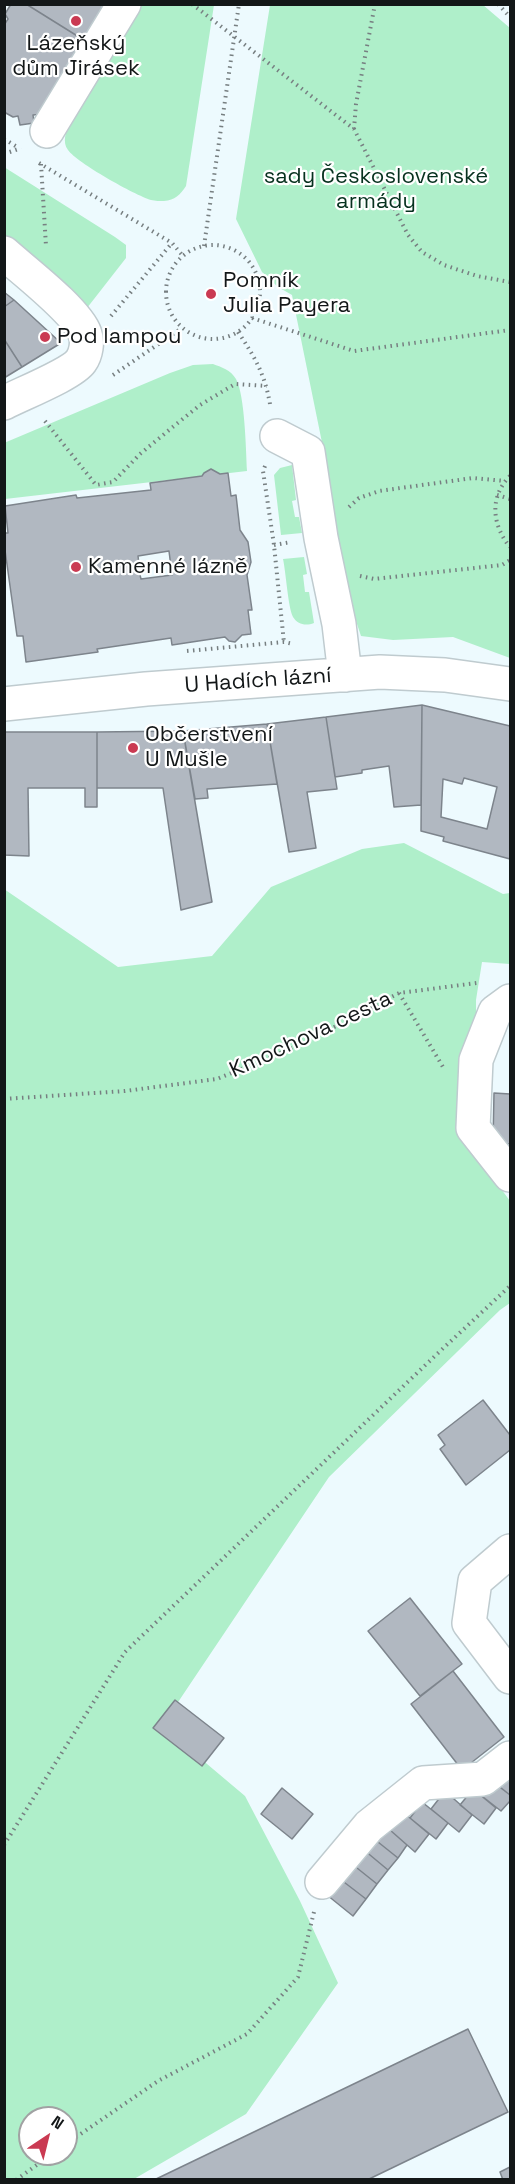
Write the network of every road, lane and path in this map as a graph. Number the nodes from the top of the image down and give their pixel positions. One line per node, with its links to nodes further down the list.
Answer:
1 (124, 4): 10 (street)
2 (192, 4): 7 (path)
3 (238, 4): 7 (path)
4 (375, 4): 8 (path)
5 (498, 4): 6 (path)
6 (510, 17)
7 (234, 37): 8 (path); 14 (path)
8 (354, 129): 17 (path)
9 (4, 139): 10 (path)
10 (32, 148): 11 (path); 12 (path)
11 (4, 154)
12 (41, 164): 13 (path); 18 (path)
13 (172, 243): 16 (path); 22 (path)
14 (204, 246): 16 (path); 19 (path)
15 (4, 253): 18 (street)
16 (183, 256): 21 (path)
17 (510, 282)
18 (49, 293): 22 (street)
19 (252, 318): 20 (path); 21 (path)
20 (510, 330)
21 (238, 332): 23 (path)
22 (78, 358): 24 (street)
23 (267, 386): 25 (path); 26 (path)
24 (4, 403)
25 (45, 420)
26 (277, 436): 35 (street); 36 (path)
27 (510, 476): 28 (path)
28 (505, 481): 29 (path); 31 (path)
29 (497, 495): 30 (path); 32 (path)
30 (510, 499)
31 (347, 508)
32 (510, 547)
33 (510, 560): 34 (path)
34 (357, 575)
35 (345, 675): 36 (street, U Hadích lázní); 37 (street, U Hadích lázní)
36 (289, 680): 38 (street, U Hadích lázní)
37 (510, 684)
38 (4, 704)
39 (399, 993): 40 (path, Kmochova cesta); 41 (path); 42 (path, Kmochova cesta)
40 (497, 999): 43 (street)
41 (444, 1069)
42 (4, 1099)
43 (510, 1175)
44 (510, 1286): 48 (path)
45 (510, 1551): 46 (street)
46 (510, 1677)
47 (510, 1758): 49 (street)
48 (4, 1845)
49 (322, 1882): 50 (path)
50 (78, 2136)
51 (35, 2166): 52 (path)
52 (16, 2180)

